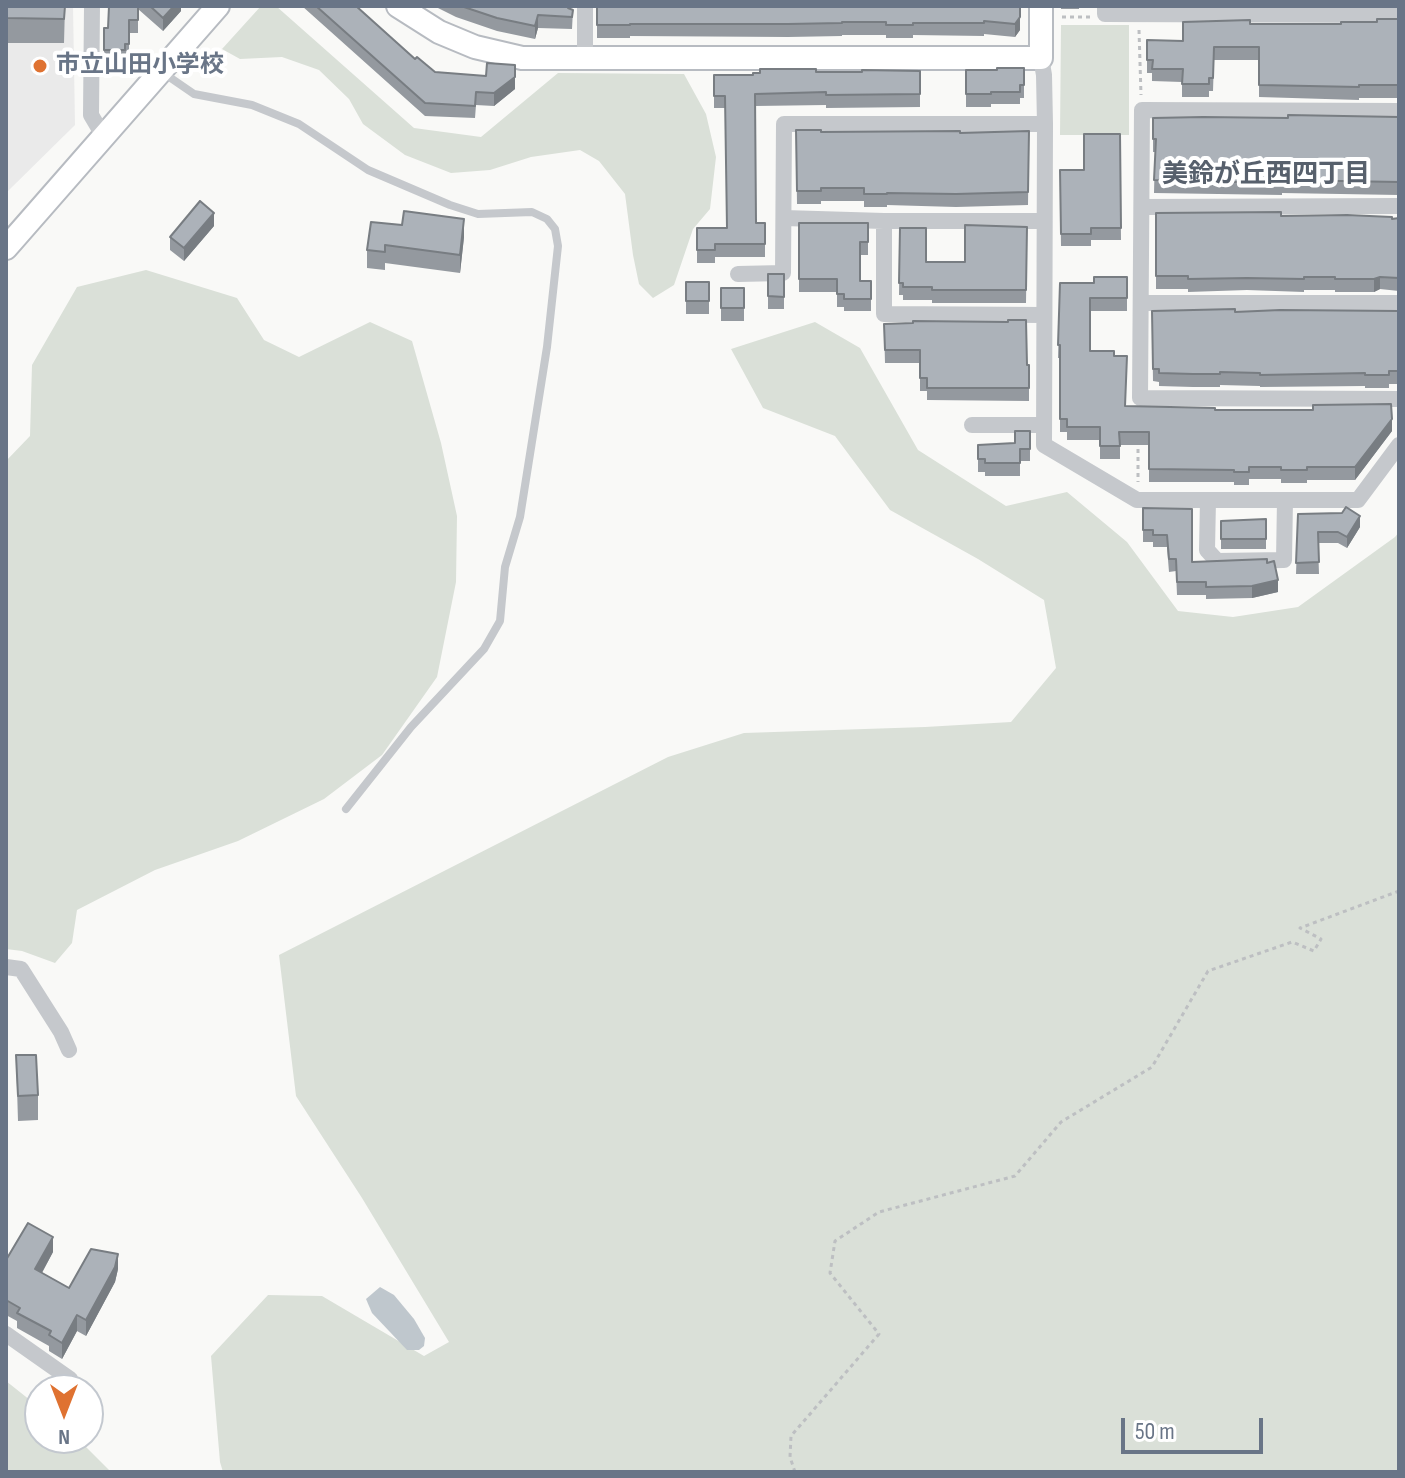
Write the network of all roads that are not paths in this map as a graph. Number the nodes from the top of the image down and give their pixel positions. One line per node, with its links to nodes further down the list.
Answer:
1 (92, 6): 13 (street)
2 (218, 6): 10 (street)
3 (398, 6): 8 (street)
4 (585, 6): 8 (street)
5 (1105, 10): 7 (street)
6 (1048, 11): 9 (street)
7 (1399, 15)
8 (585, 57): 9 (street)
9 (1041, 58): 12 (street)
10 (161, 71): 13 (street); 30 (lane)
11 (1399, 111): 15 (street)
12 (1045, 124): 16 (street); 18 (street)
13 (104, 137): 19 (street)
14 (1399, 206): 15 (street)
15 (1142, 207): 21 (street)
16 (784, 218): 17 (street); 20 (street)
17 (884, 221): 18 (street); 23 (street)
18 (1044, 221): 23 (street)
19 (6, 248)
20 (738, 274)
21 (1141, 303): 22 (street); 24 (street)
22 (1399, 303)
23 (1044, 315): 26 (street)
24 (1399, 399)
25 (972, 425): 26 (street)
26 (1044, 425): 28 (street)
27 (1399, 445): 29 (street)
28 (1208, 500): 29 (street); 29 (street)
29 (1285, 500)
30 (346, 809)
31 (6, 967): 32 (street)
32 (69, 1050)
33 (6, 1334): 34 (street)
34 (63, 1374)

